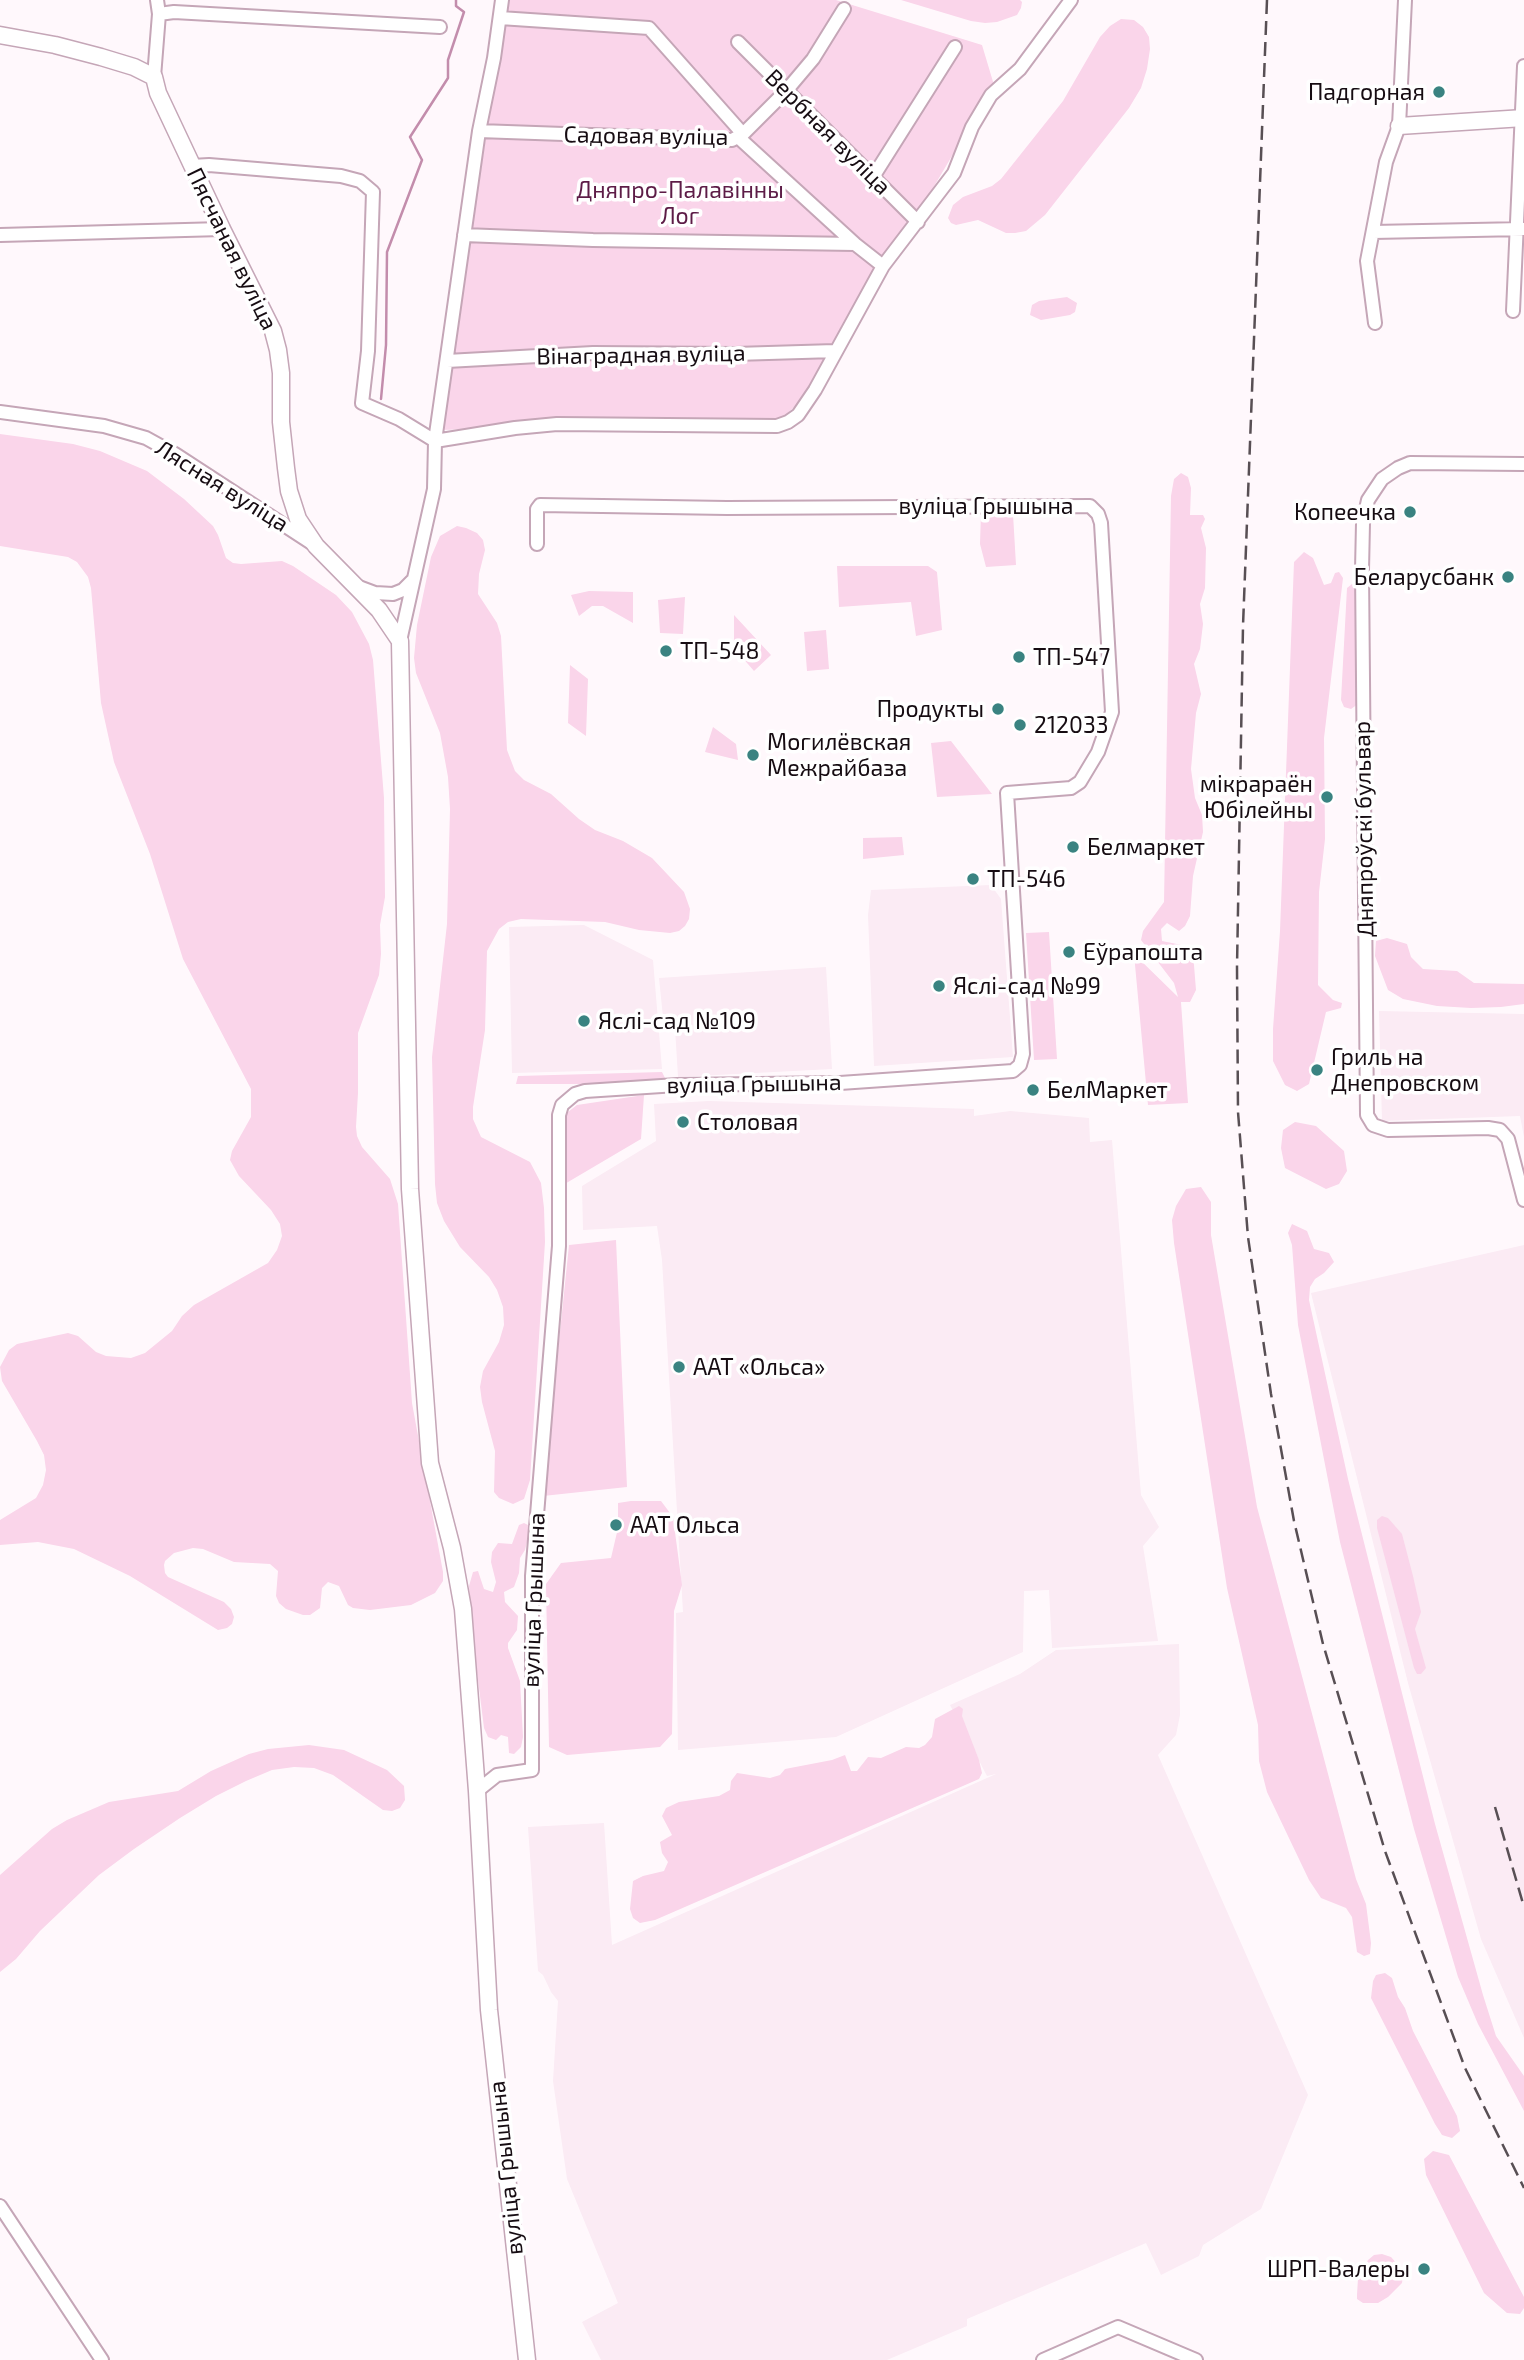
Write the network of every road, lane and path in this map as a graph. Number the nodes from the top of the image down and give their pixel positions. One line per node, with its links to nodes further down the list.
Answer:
1 (157, 0): 6 (street)
2 (502, 0): 7 (street)
3 (1071, 0): 21 (street)
4 (1405, 0): 16 (street)
5 (844, 9): 14 (street)
6 (159, 14): 8 (street); 13 (street)
7 (499, 18): 17 (street); 18 (street)
8 (440, 27)
9 (0, 35): 13 (street)
10 (738, 42): 14 (street, Вербная вуліца)
11 (955, 47): 20 (street)
12 (1524, 66): 15 (street)
13 (154, 77): 19 (street, Пясчаная вуліца)
14 (786, 91): 18 (street); 20 (street, Вербная вуліца)
15 (1523, 118): 16 (street); 23 (street)
16 (1399, 126): 24 (street)
17 (479, 131): 18 (street, Садовая вуліца); 26 (street)
18 (741, 136): 27 (street, Садовая вуліца)
19 (192, 166): 22 (street, Пясчаная вуліца); 34 (street)
20 (873, 177): 21 (street, Вербная вуліца)
21 (918, 222): 28 (street)
22 (222, 229): 25 (street); 37 (street, Пясчаная вуліца)
23 (1521, 229): 24 (street); 29 (street)
24 (1373, 232): 30 (street)
25 (0, 235)
26 (464, 235): 27 (street); 32 (street)
27 (855, 244): 28 (street, Садовая вуліца)
28 (883, 266): 31 (street)
29 (1513, 311)
30 (1375, 323)
31 (835, 351): 32 (street, Вінаградная вуліца); 34 (street)
32 (447, 361): 34 (street)
33 (0, 412): 37 (street, Лясная вуліца)
34 (435, 441): 38 (street)
35 (1524, 464): 41 (street, Дняпроўскі бульвар)
36 (537, 544): 42 (street, вуліца Грышына)
37 (316, 547): 39 (street, Пясчаная вуліца)
38 (412, 580): 39 (street); 40 (street)
39 (356, 586): 40 (street, Пясчаная вуліца)
40 (400, 641): 42 (street)
41 (1524, 1200)
42 (477, 1791): 45 (street, вуліца Грышына)
43 (0, 2206): 44 (street)
44 (102, 2360)
45 (527, 2360)
46 (1043, 2360): 47 (street)
47 (1196, 2360)

